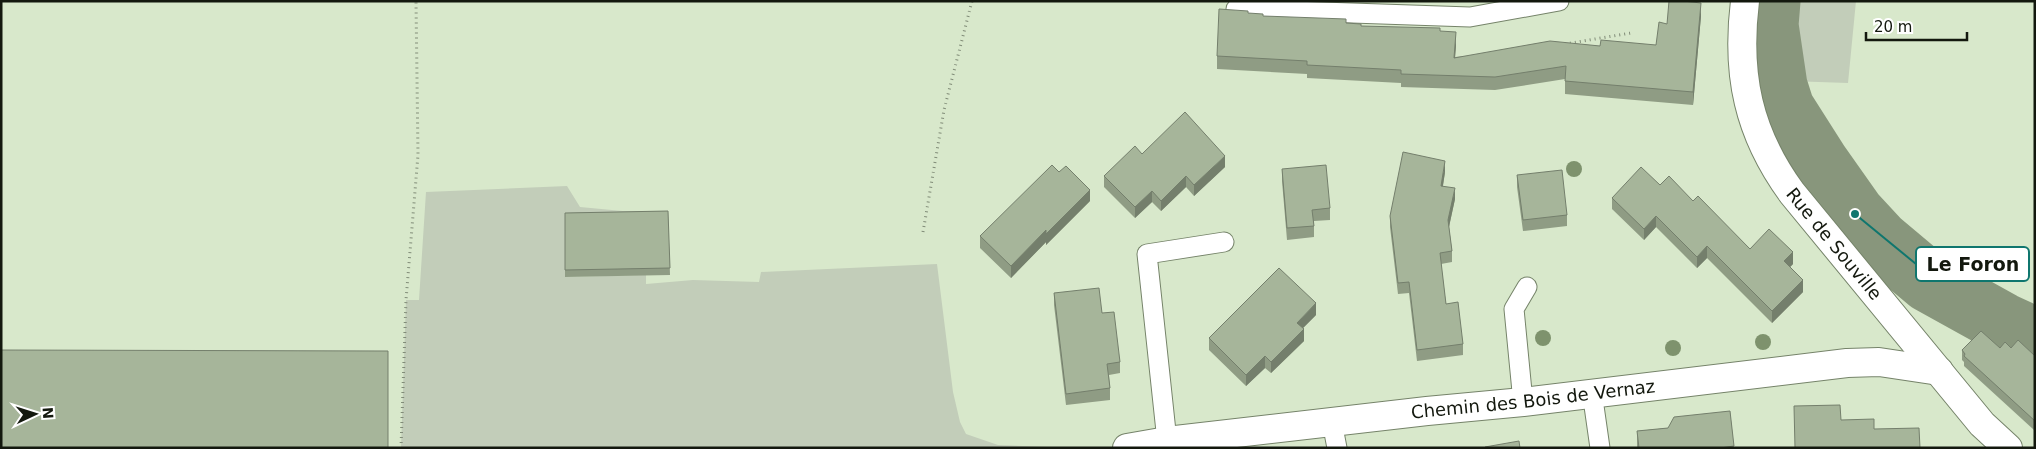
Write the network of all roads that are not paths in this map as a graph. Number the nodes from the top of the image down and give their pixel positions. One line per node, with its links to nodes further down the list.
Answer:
1 (1559, 1): 3 (lane)
2 (1745, 1): 6 (street, Rue de Souville)
3 (1236, 9)
4 (1224, 242): 10 (lane)
5 (1527, 287): 8 (lane)
6 (1939, 371): 7 (street, Chemin des Bois de Vernaz); 13 (street, Rue de Souville)
7 (1592, 392): 8 (street, Chemin des Bois de Vernaz); 12 (lane)
8 (1524, 402): 9 (street, Chemin des Bois de Vernaz)
9 (1334, 435): 10 (street, Chemin des Bois de Vernaz)
10 (1167, 441): 11 (street, Chemin des Bois de Vernaz)
11 (1127, 448)
12 (1600, 448)
13 (2008, 448)

